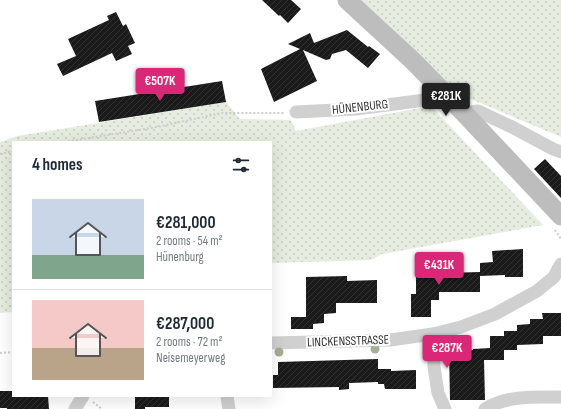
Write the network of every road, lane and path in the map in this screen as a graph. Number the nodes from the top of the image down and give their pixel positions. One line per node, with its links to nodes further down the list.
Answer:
1 (347, 0): 2 (street)
2 (448, 97): 3 (street, HÜNENBURG); 4 (street)
3 (296, 112): 5 (path)
4 (464, 113): 7 (street); 9 (street)
5 (70, 141)
6 (12, 151): 8 (path)
7 (561, 152)
8 (0, 154)
9 (561, 216)
10 (561, 264): 11 (street, LINCKENSSTRASSE)
11 (558, 277): 12 (street, LINCKENSSTRASSE)
12 (434, 334): 13 (street, LINCKENSSTRASSE); 21 (street)
13 (272, 343)
14 (12, 352): 15 (path)
15 (0, 353)
16 (561, 396): 22 (street)
17 (82, 397): 19 (street)
18 (228, 397): 20 (street)
19 (75, 409)
20 (229, 409)
21 (445, 409)
22 (485, 409)

